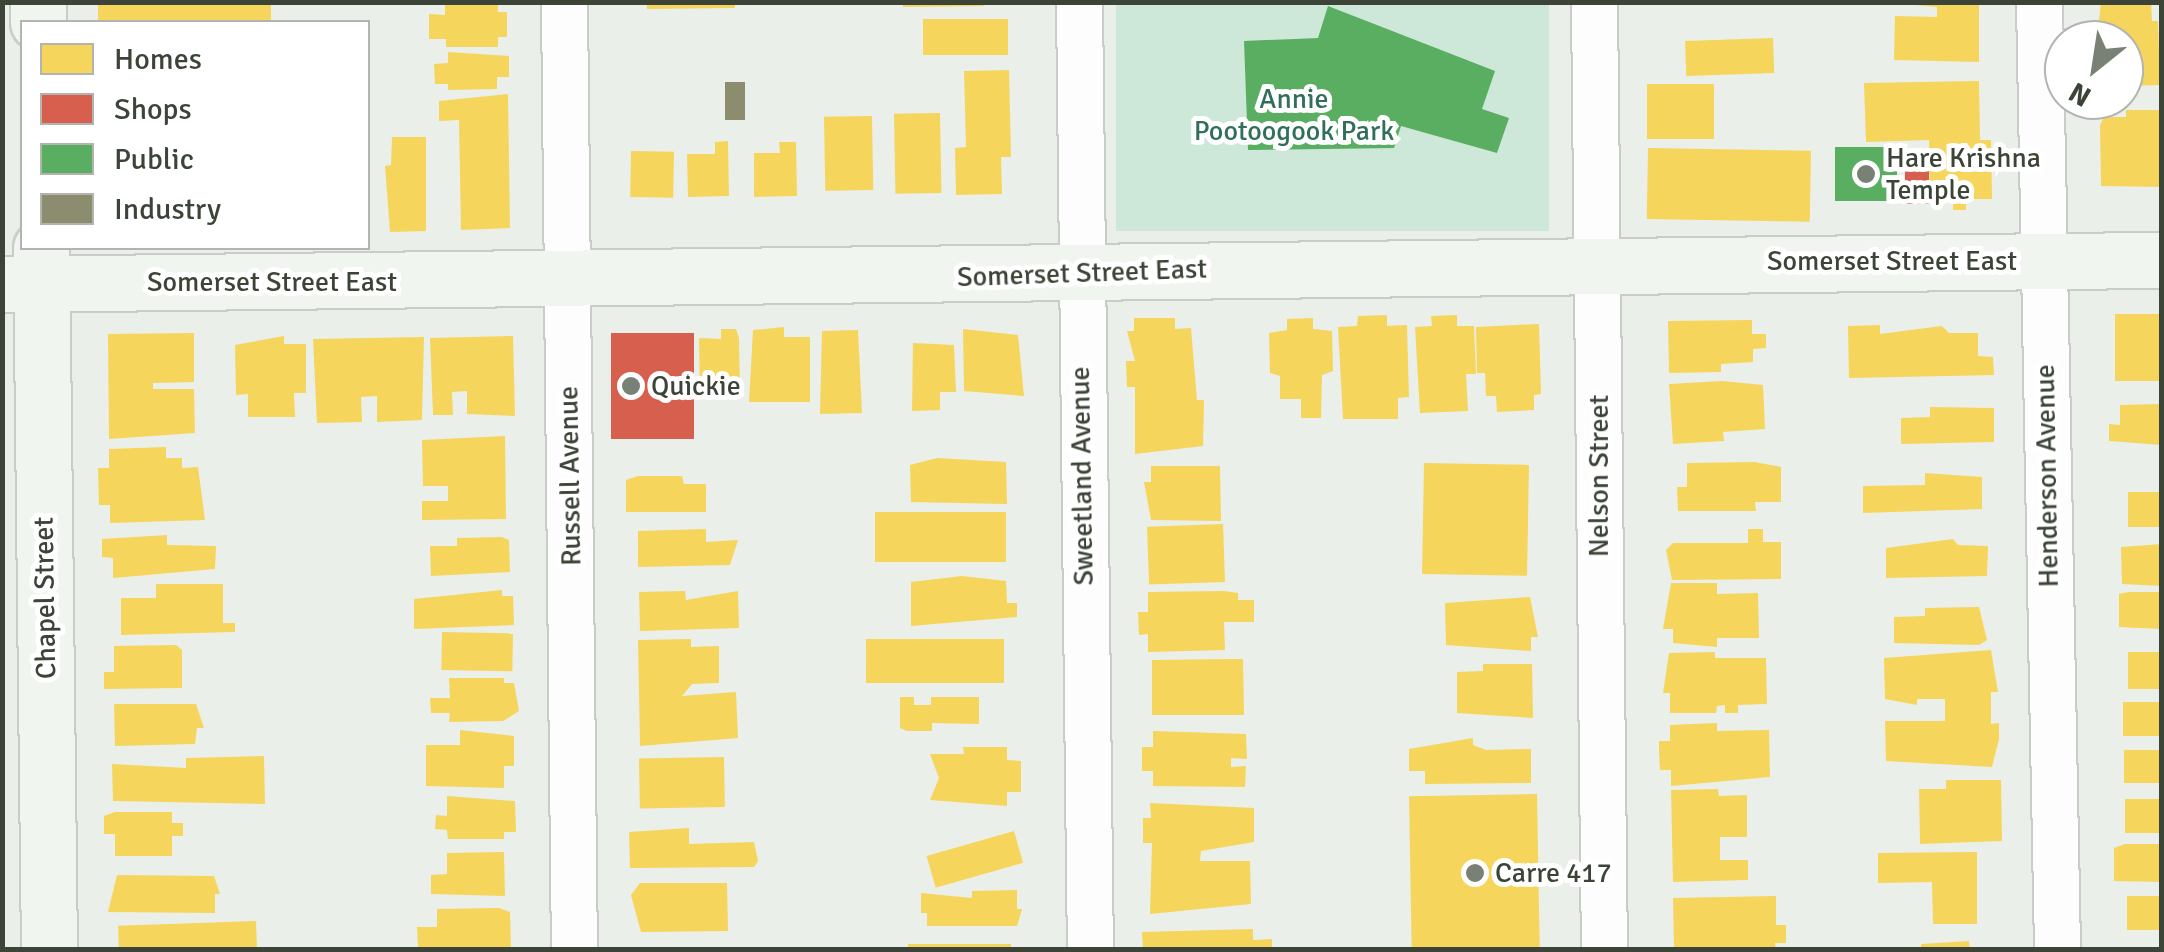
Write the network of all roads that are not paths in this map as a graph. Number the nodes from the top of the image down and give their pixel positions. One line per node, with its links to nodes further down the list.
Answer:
1 (564, 2): 10 (street, Russell Avenue)
2 (1079, 2): 9 (street, Sweetland Avenue)
3 (1594, 2): 7 (street, Nelson Street)
4 (2039, 2): 5 (street, Henderson Avenue)
5 (2044, 260): 6 (street, Somerset Street East); 7 (street, Somerset Street East); 15 (street, Henderson Avenue)
6 (2162, 260)
7 (1598, 262): 9 (street, Somerset Street East); 14 (street, Nelson Street)
8 (28, 271): 10 (street, Somerset Street East); 11 (street, Chapel Street)
9 (1080, 275): 10 (street, Somerset Street East); 13 (street, Sweetland Avenue)
10 (568, 280): 12 (street, Russell Avenue)
11 (49, 950)
12 (574, 950)
13 (1090, 950)
14 (1604, 950)
15 (2056, 950)

